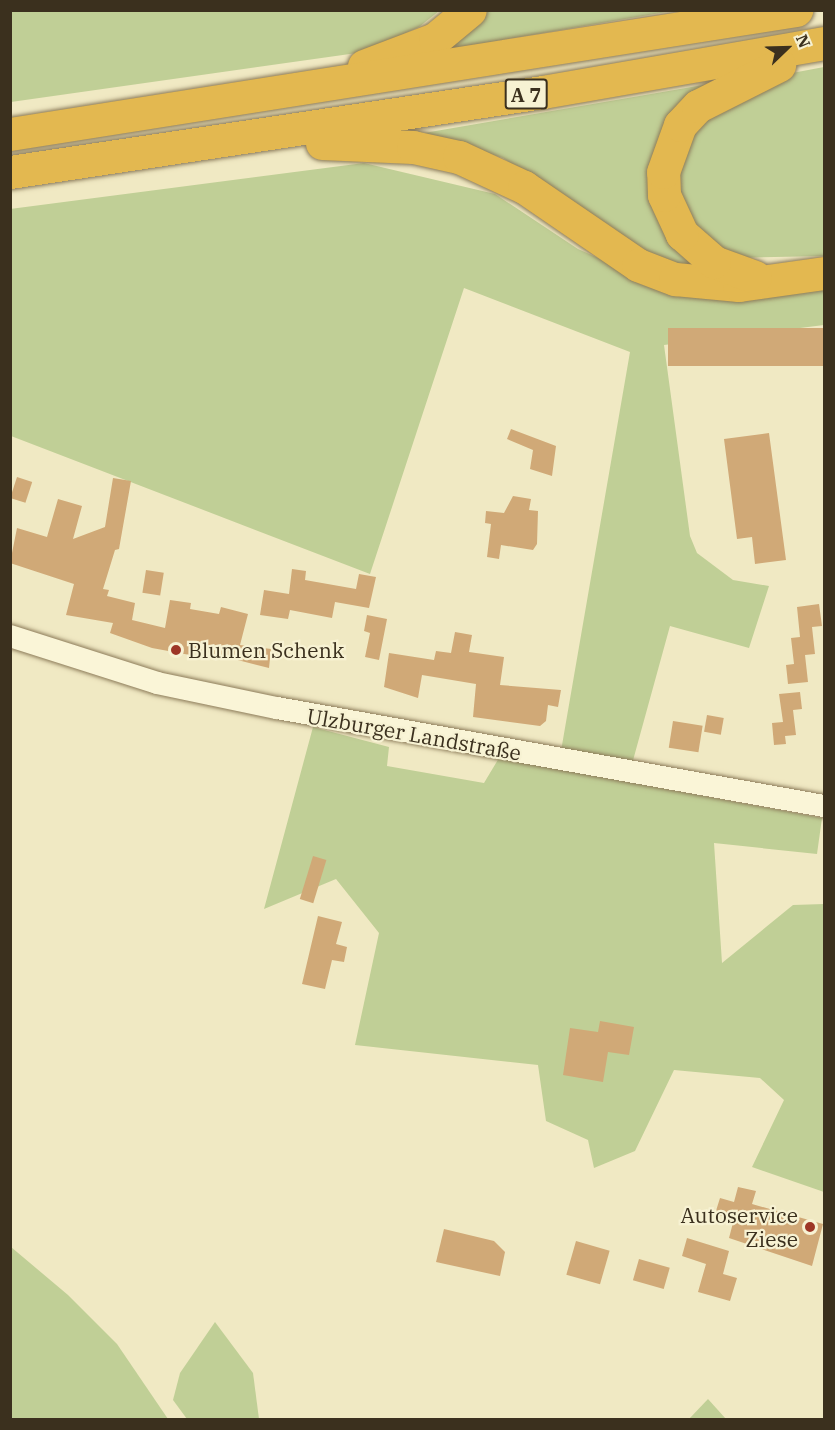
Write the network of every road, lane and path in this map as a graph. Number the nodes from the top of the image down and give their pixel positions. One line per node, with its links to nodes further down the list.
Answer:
1 (470, 10): 4 (highway)
2 (796, 10): 4 (highway, A 7)
3 (825, 45): 6 (highway, A 7); 9 (highway)
4 (265, 98): 5 (highway, A 7)
5 (10, 134)
6 (227, 141): 7 (highway, A 7); 9 (highway)
7 (10, 172)
8 (825, 273): 9 (highway)
9 (763, 280)
10 (10, 636): 11 (street, Ulzburger Landstraße)
11 (824, 804)

